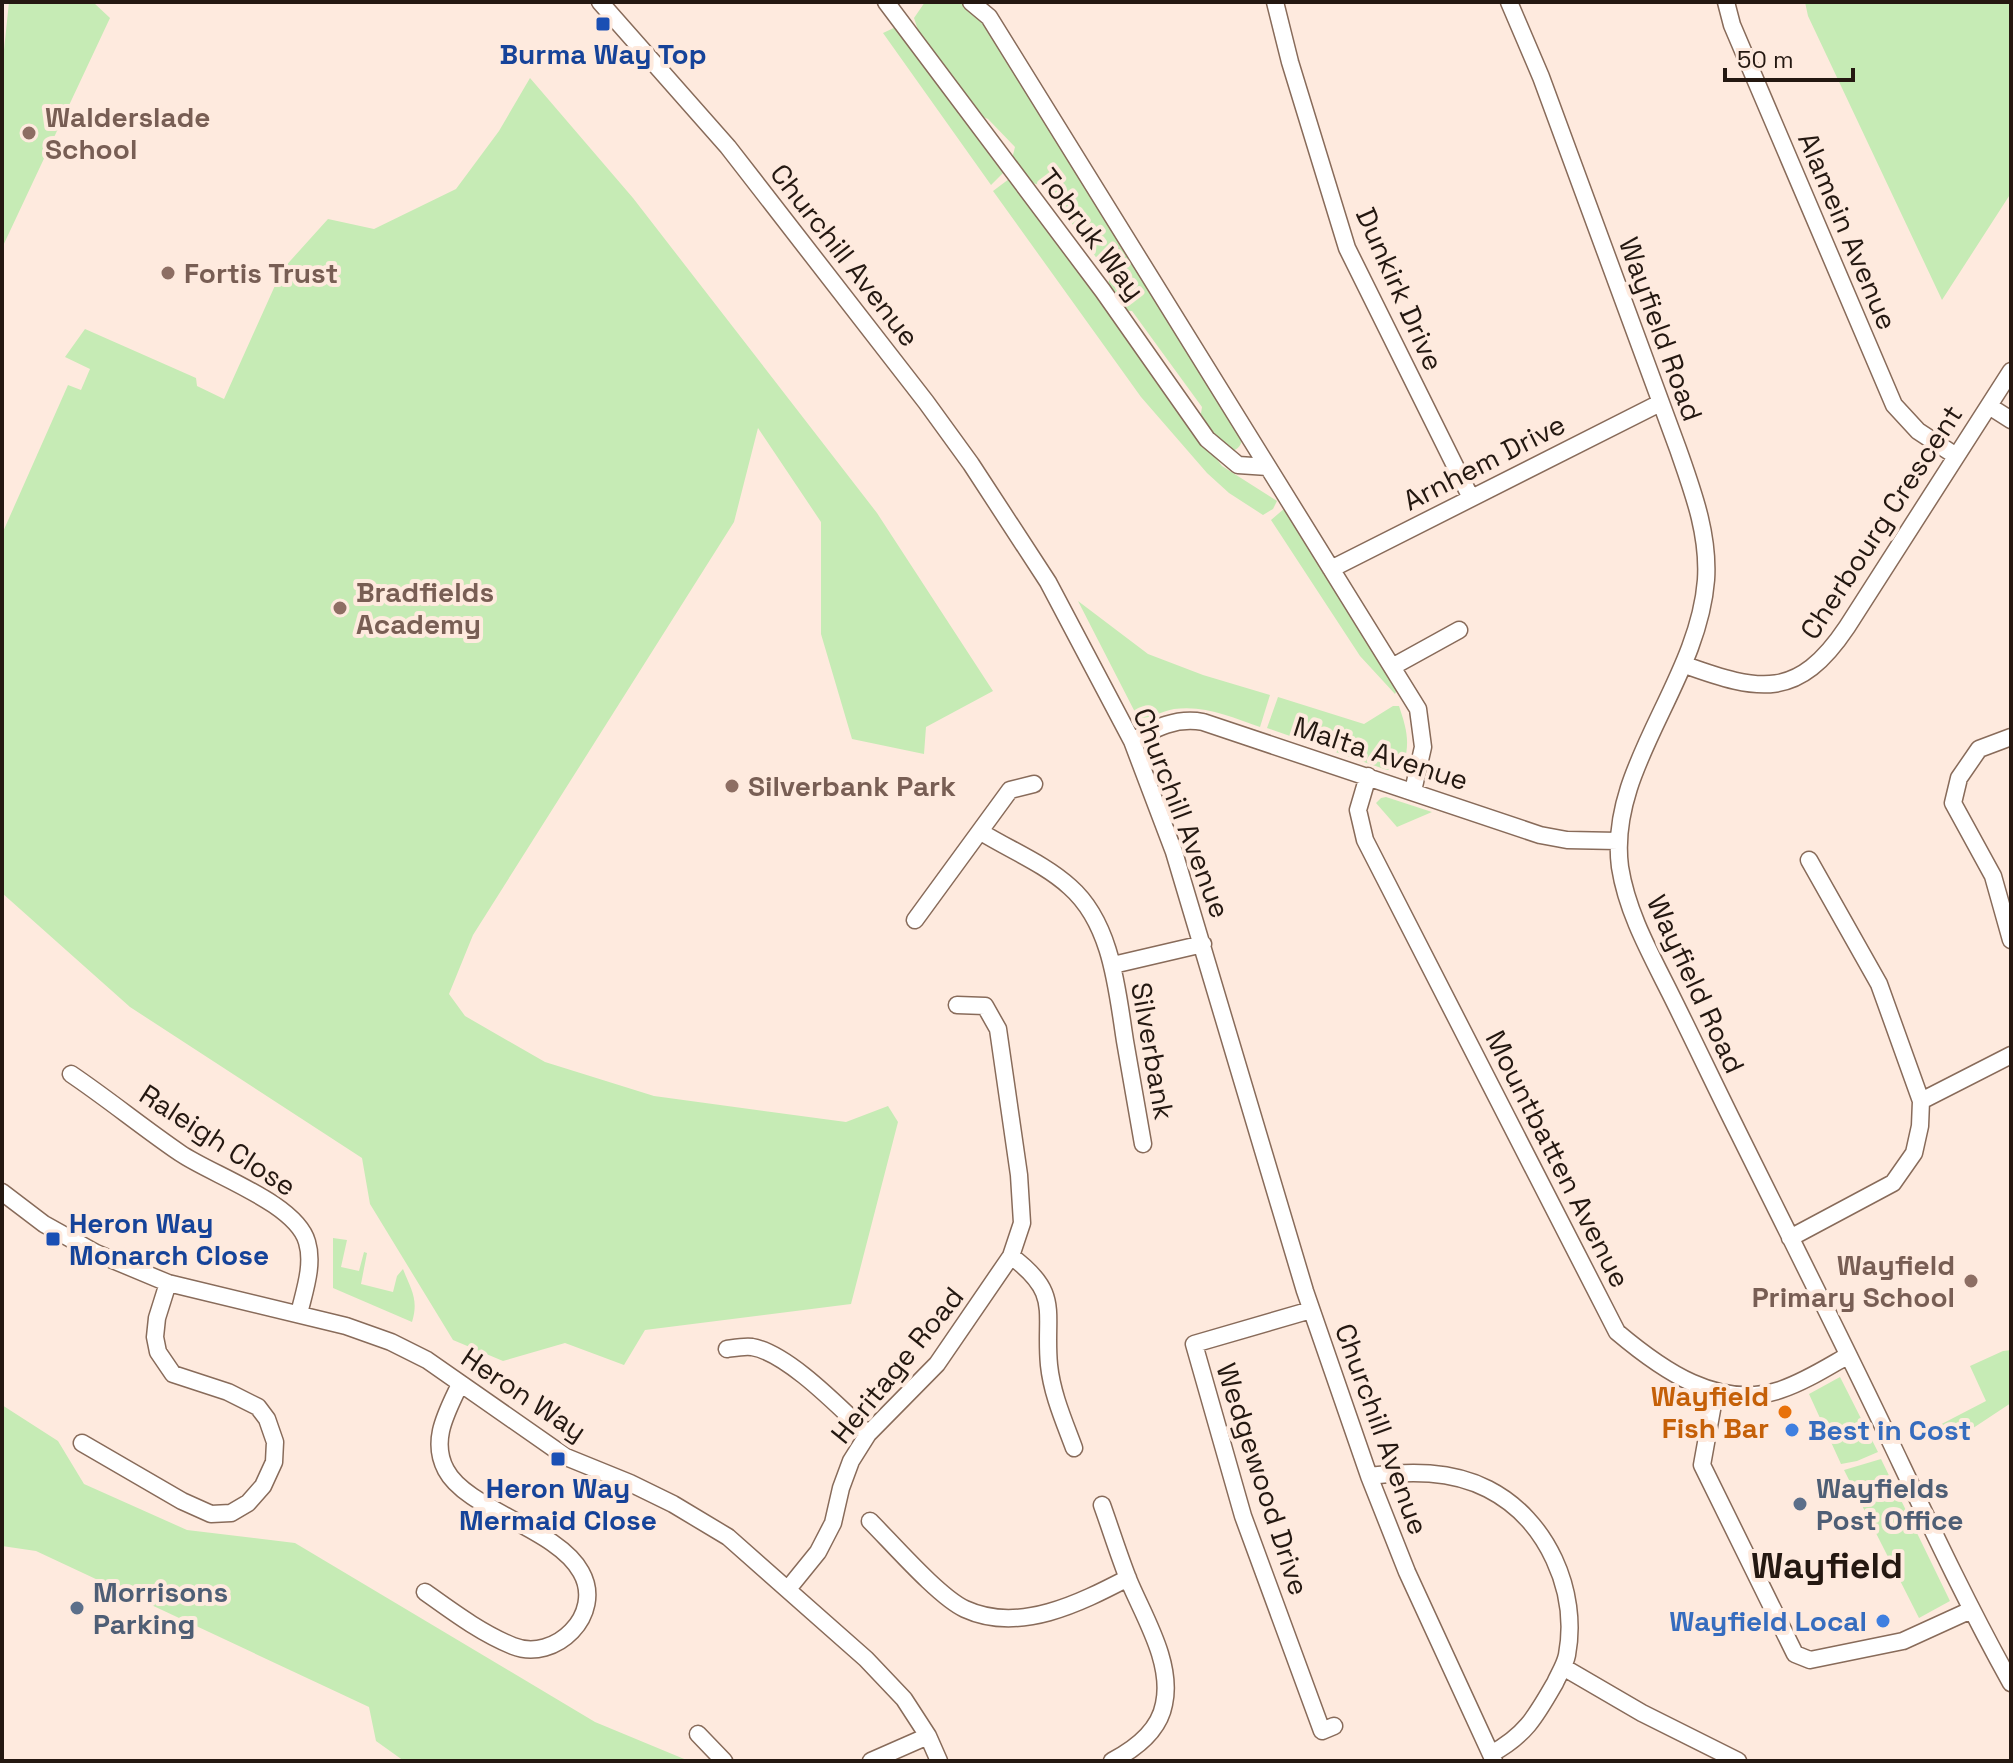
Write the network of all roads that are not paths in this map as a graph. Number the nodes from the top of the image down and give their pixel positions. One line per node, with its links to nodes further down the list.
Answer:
1 (600, 2): 19 (street, Churchill Avenue)
2 (971, 2): 12 (street, Tobruk Way)
3 (1275, 2): 13 (street, Dunkirk Drive)
4 (1509, 2): 8 (street, Wayfield Road)
5 (1726, 2): 11 (street, Alamein Avenue)
6 (890, 3): 12 (street, Tobruk Way)
7 (2011, 371): 9 (street, Cherbourg Crescent)
8 (1660, 403): 13 (street, Arnhem Drive); 16 (street, Wayfield Road)
9 (1989, 406): 10 (street); 11 (street, Cherbourg Crescent)
10 (2011, 420)
11 (1956, 456): 16 (street, Cherbourg Crescent)
12 (1268, 467): 14 (street, Tobruk Way)
13 (1471, 498): 14 (street, Arnhem Drive)
14 (1331, 569): 17 (street, Tobruk Way)
15 (1459, 630): 17 (street)
16 (1685, 665): 24 (street, Wayfield Road)
17 (1392, 667): 22 (street, Tobruk Way)
18 (2011, 737): 27 (street)
19 (1132, 741): 20 (street, Malta Avenue); 28 (street, Churchill Avenue)
20 (1368, 776): 22 (street, Malta Avenue); 44 (street, Mountbatten Avenue)
21 (1034, 784): 23 (street)
22 (1413, 791): 24 (street, Malta Avenue)
23 (981, 832): 26 (street); 29 (street, Silverbank)
24 (1618, 841): 36 (street, Wayfield Road)
25 (1809, 860): 33 (street)
26 (915, 920)
27 (2011, 940)
28 (1203, 944): 29 (street, Silverbank); 39 (street, Churchill Avenue)
29 (1113, 965): 34 (street, Silverbank)
30 (957, 1005): 37 (street, Heritage Road)
31 (2011, 1055): 33 (street)
32 (71, 1074): 40 (street, Raleigh Close)
33 (1921, 1101): 36 (street)
34 (1143, 1144)
35 (2, 1192): 38 (street, Heron Way)
36 (1790, 1238): 42 (street, Wayfield Road)
37 (1011, 1256): 45 (street, Heritage Road); 47 (street)
38 (168, 1283): 40 (street, Heron Way); 46 (street)
39 (1311, 1310): 48 (street, Churchill Avenue); 57 (street, Wedgewood Drive)
40 (299, 1314): 43 (street, Heron Way)
41 (727, 1349): 45 (street)
42 (1847, 1356): 44 (street, Mountbatten Avenue); 54 (street, Wayfield Road)
43 (460, 1384): 52 (street, Heron Way); 53 (street)
44 (1715, 1393): 54 (street)
45 (868, 1434): 52 (street, Heritage Road)
46 (82, 1443)
47 (1074, 1448)
48 (1369, 1476): 55 (street); 60 (street, Churchill Avenue)
49 (1102, 1505): 51 (street)
50 (870, 1521): 51 (street)
51 (1128, 1578): 64 (street)
52 (788, 1589): 59 (street, Heron Way)
53 (425, 1592)
54 (1971, 1610): 56 (street, Wayfield Road)
55 (1563, 1667): 60 (street); 65 (street)
56 (2011, 1683)
57 (1334, 1726)
58 (698, 1734): 61 (street)
59 (928, 1736): 62 (street); 63 (street, Heron Way)
60 (1492, 1758)
61 (724, 1761)
62 (871, 1761)
63 (939, 1761)
64 (1112, 1761)
65 (1738, 1761)

